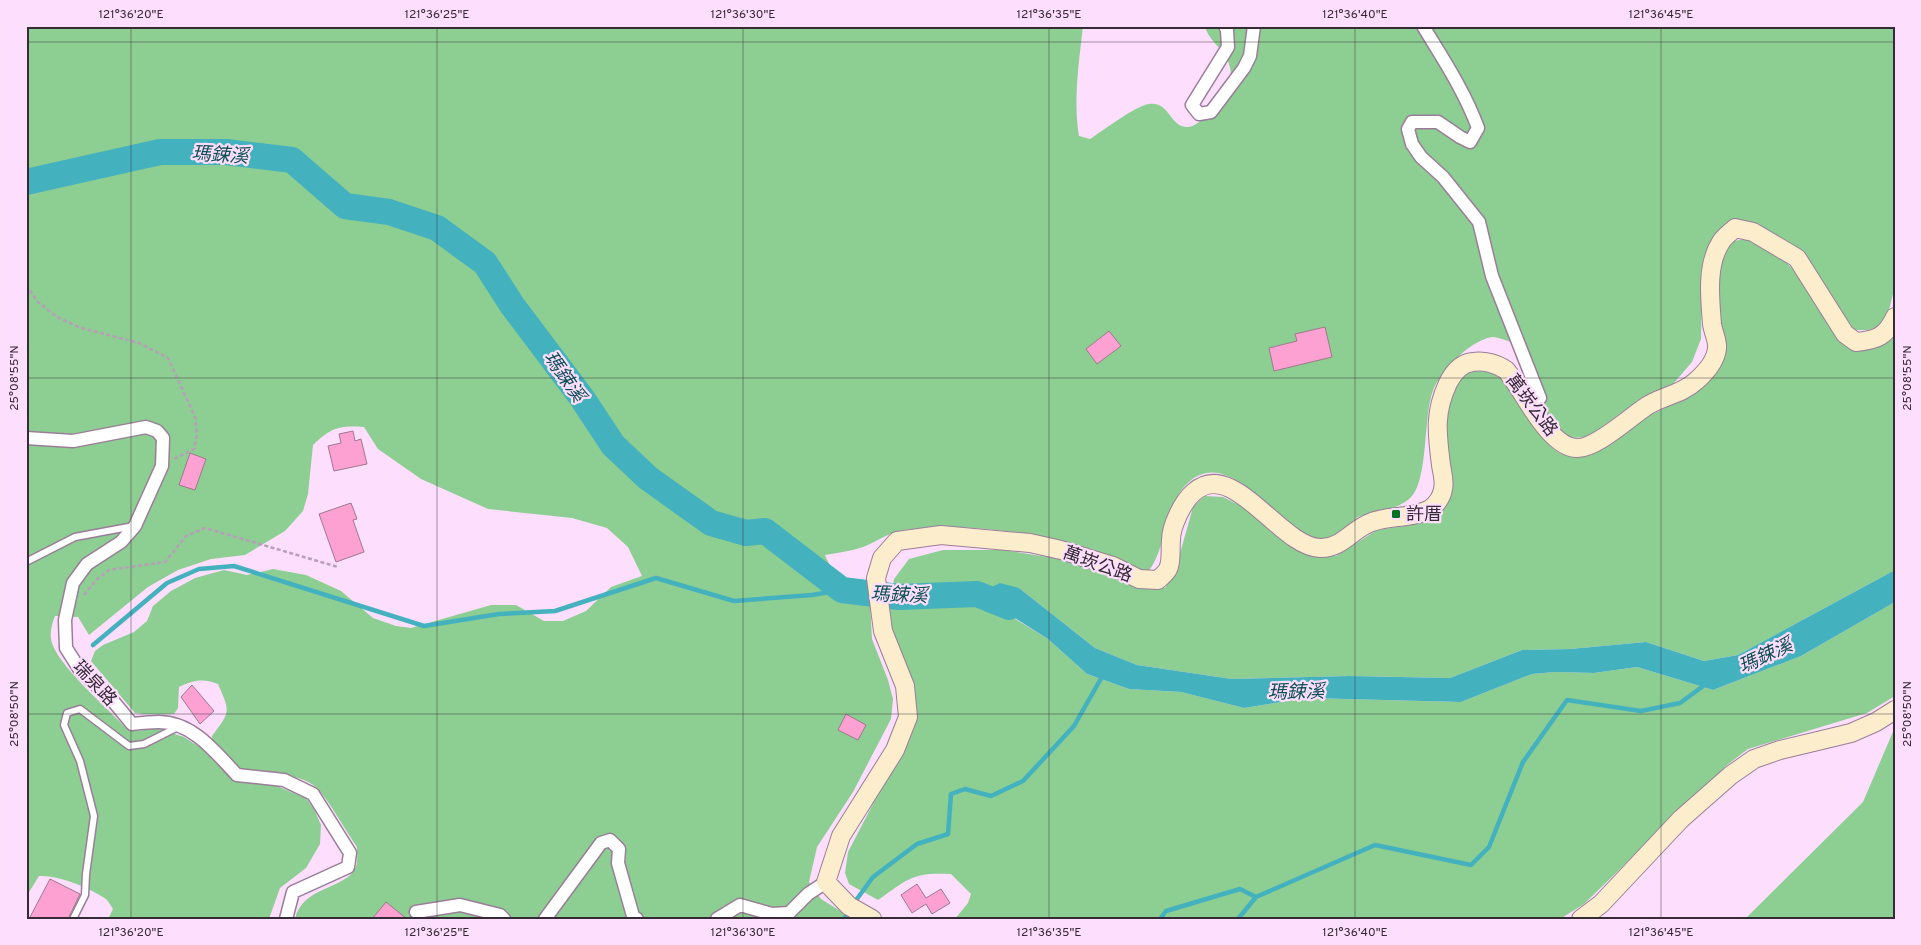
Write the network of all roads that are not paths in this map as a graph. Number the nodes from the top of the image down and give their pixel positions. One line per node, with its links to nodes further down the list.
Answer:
1 (1225, 26): 2 (street)
2 (1254, 26)
3 (1423, 26): 5 (street)
4 (1895, 318): 5 (street, 萬崁公路)
5 (1532, 406): 11 (street, 萬崁公路)
6 (26, 438): 7 (street, 瑞泉路)
7 (135, 526): 8 (lane); 10 (street, 瑞泉路)
8 (26, 562)
9 (1895, 710): 20 (street)
10 (181, 726): 14 (lane); 15 (street, 瑞泉路)
11 (826, 882): 13 (street); 19 (street)
12 (416, 912): 16 (street)
13 (860, 912)
14 (73, 919)
15 (286, 919)
16 (504, 919)
17 (545, 919): 18 (street)
18 (636, 919)
19 (717, 919)
20 (1581, 919)

